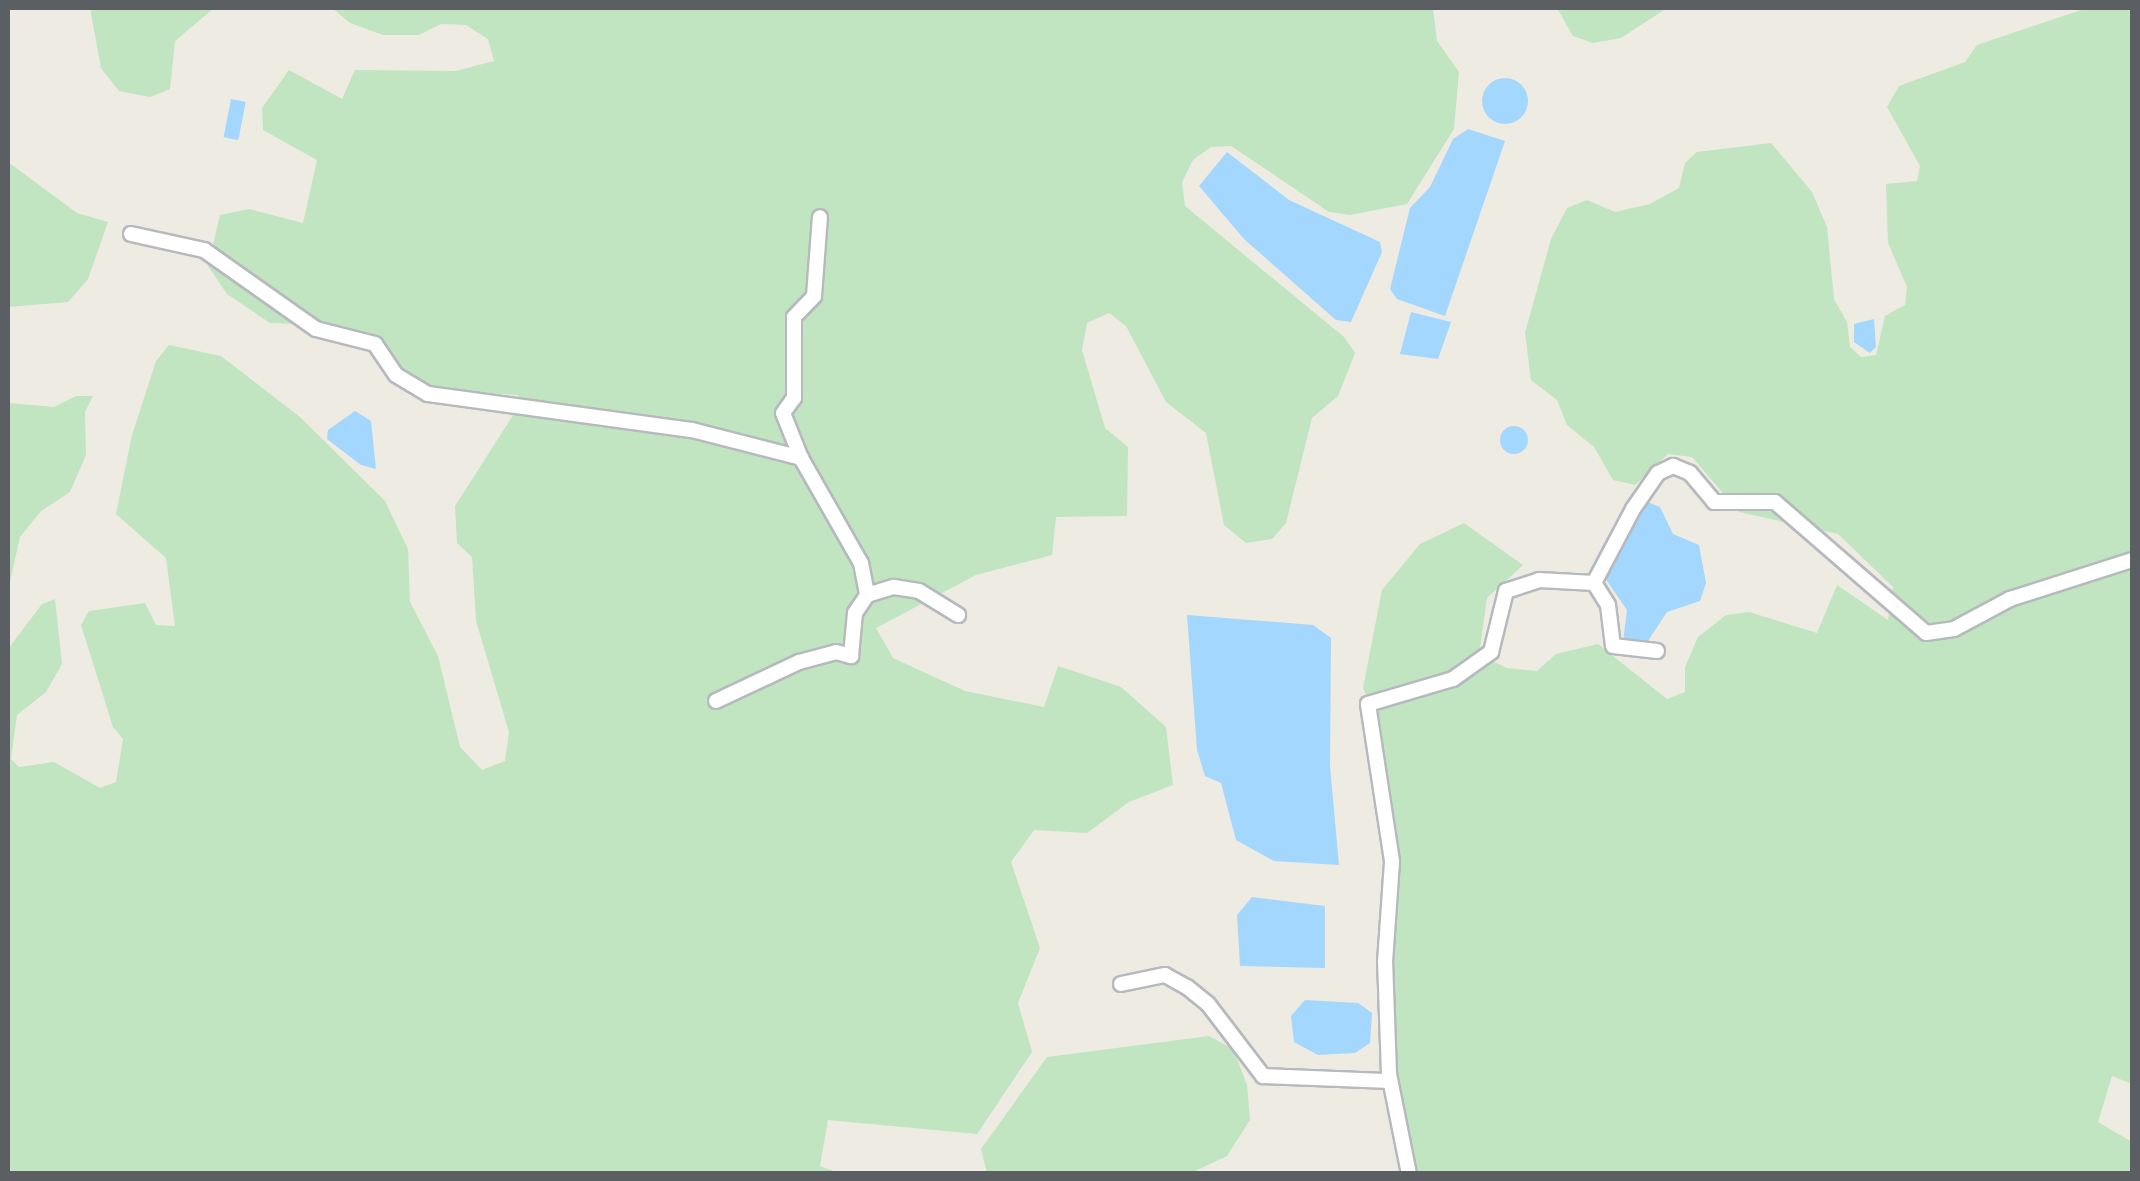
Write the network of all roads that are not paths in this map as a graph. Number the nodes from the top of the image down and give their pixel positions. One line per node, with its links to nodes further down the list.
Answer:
1 (820, 216): 3 (street)
2 (131, 234): 3 (street)
3 (801, 458): 6 (street)
4 (2132, 560): 5 (street)
5 (1594, 583): 8 (street); 11 (street)
6 (867, 595): 7 (street); 9 (street)
7 (958, 614)
8 (1657, 651)
9 (716, 700)
10 (1121, 984): 11 (street)
11 (1390, 1081): 12 (street)
12 (1409, 1174)

